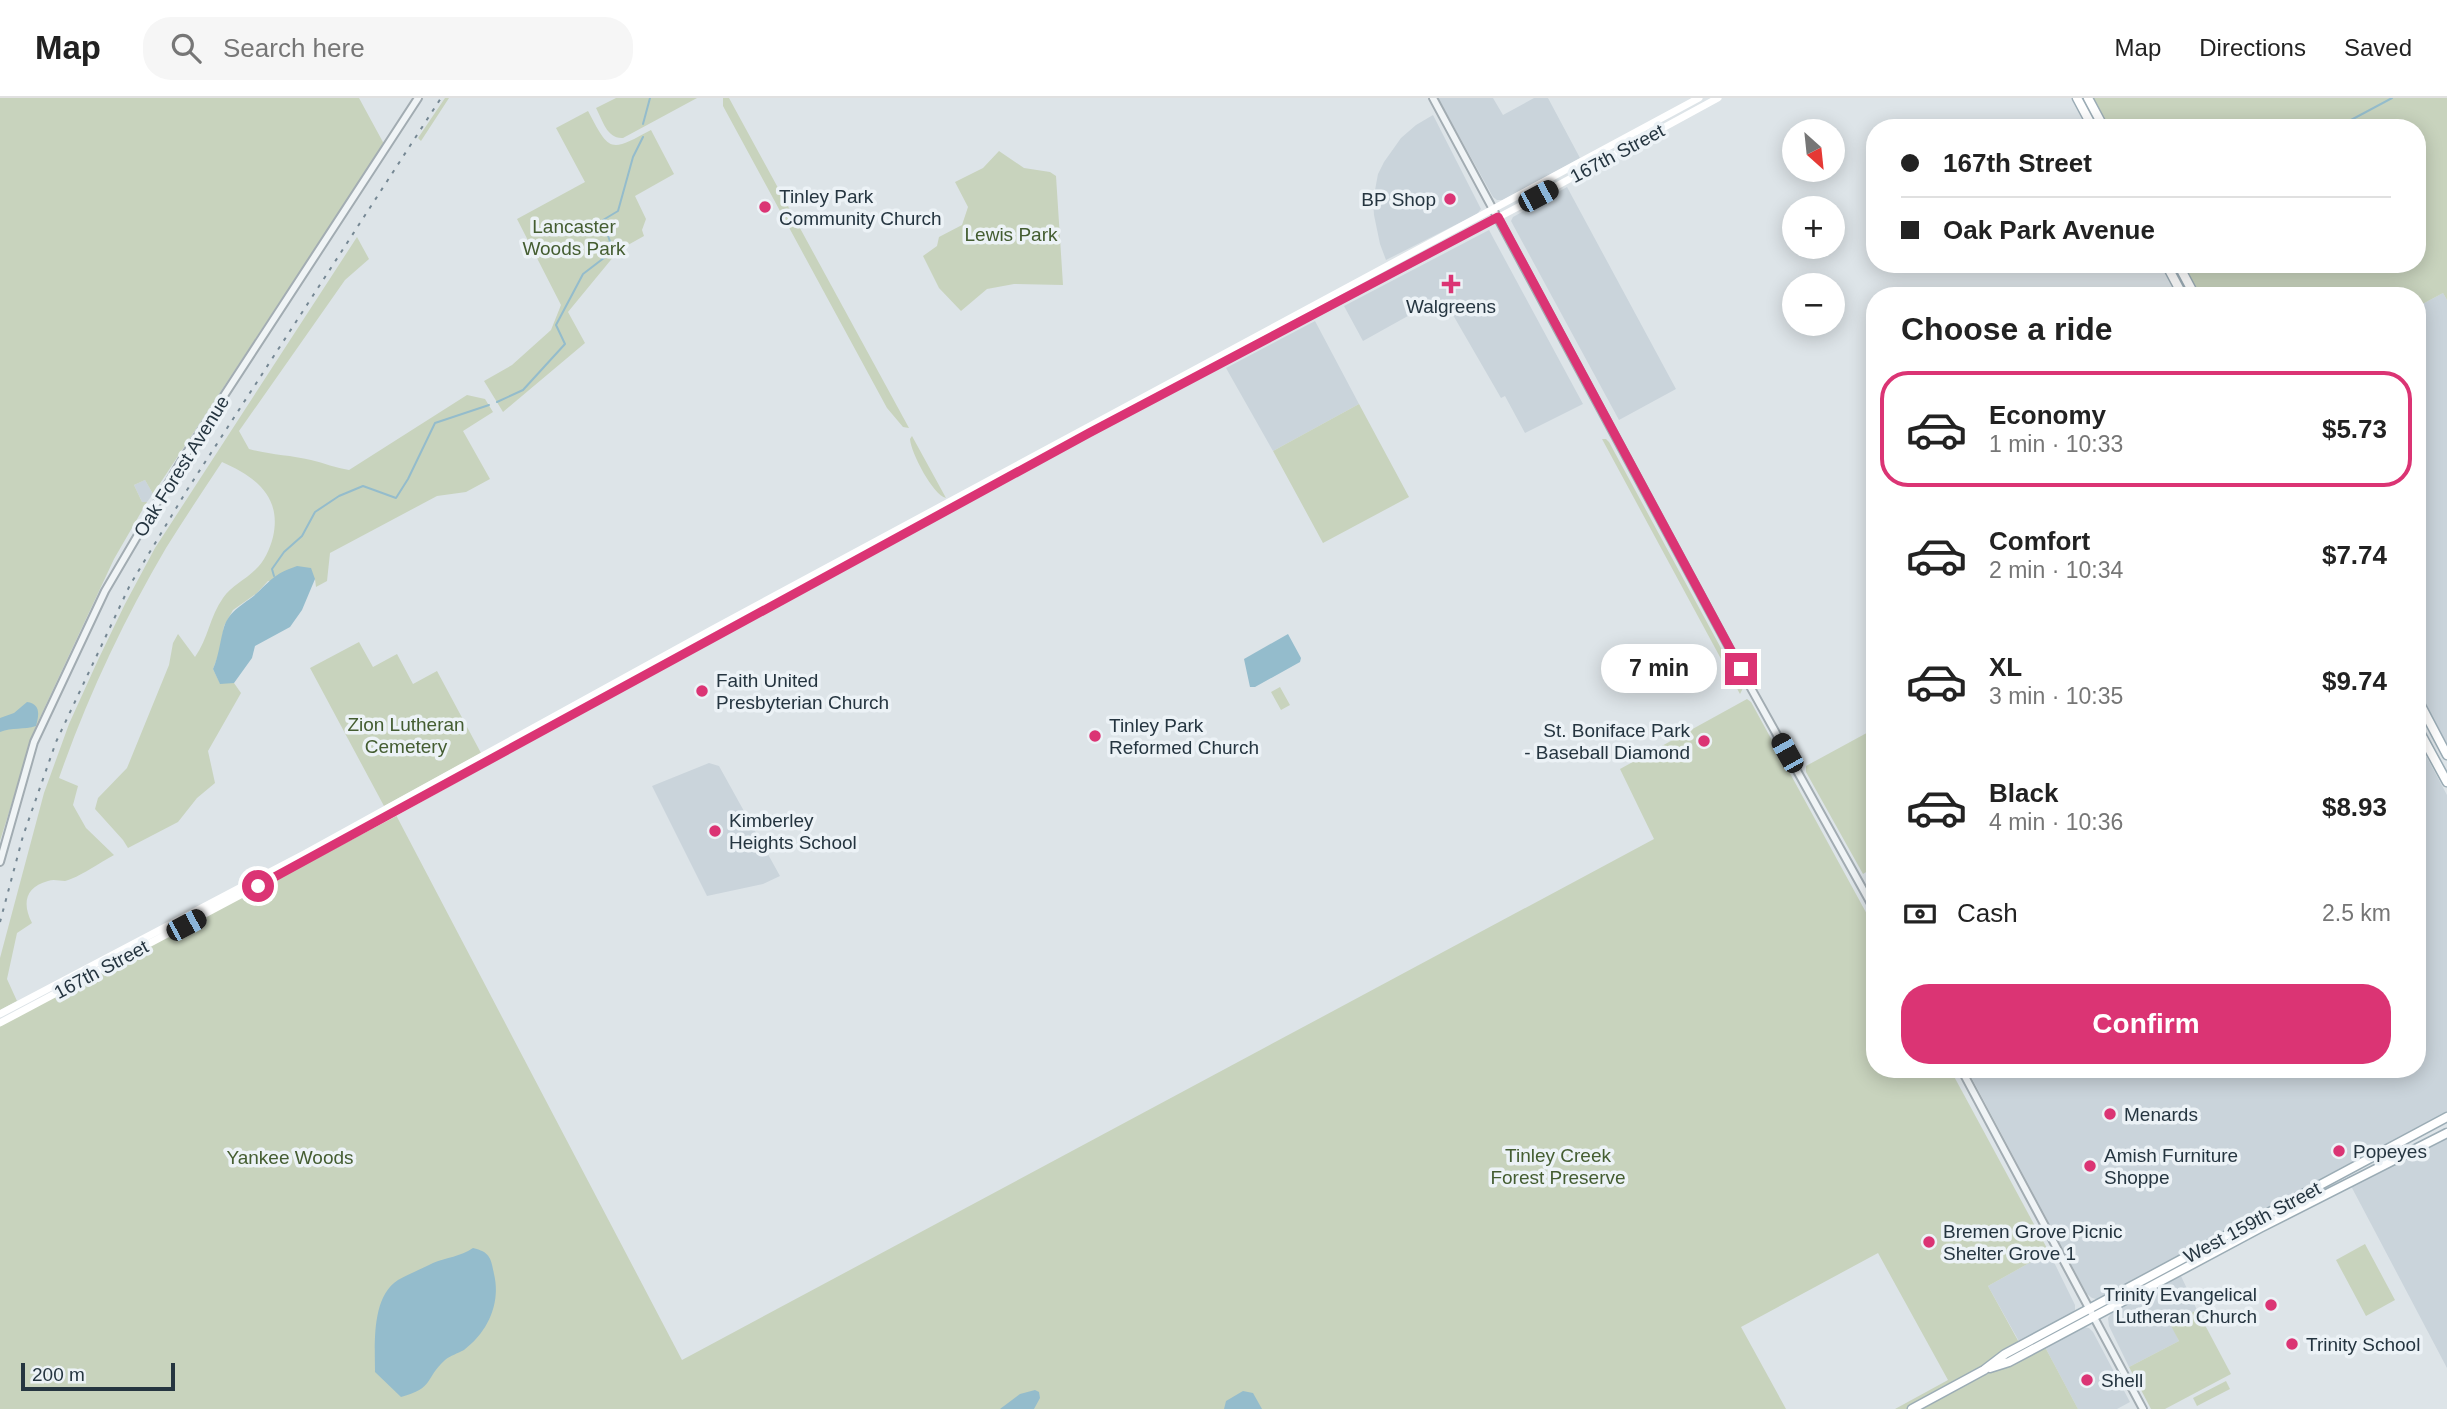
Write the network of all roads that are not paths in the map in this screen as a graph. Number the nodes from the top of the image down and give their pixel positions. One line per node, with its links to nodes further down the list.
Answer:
1 (418, 98): 14 (street, Oak Forest Avenue)
2 (1433, 98): 9 (street)
3 (1699, 98): 9 (main road, 167th Street)
4 (1718, 98): 9 (main road, 167th Street)
5 (2077, 98): 7 (main road)
6 (2088, 98): 8 (main road)
7 (2088, 119)
8 (2099, 119)
9 (1496, 213): 15 (street); 16 (main road, 167th Street); 17 (main road, 167th Street)
10 (2426, 715): 12 (main road)
11 (2426, 744): 13 (main road)
12 (2447, 755)
13 (2447, 782)
14 (0, 863)
15 (1866, 895)
16 (0, 1014)
17 (0, 1023)
18 (1966, 1078): 21 (street)
19 (2447, 1117): 21 (main road, West 159th Street)
20 (2447, 1133): 21 (main road, West 159th Street)
21 (2091, 1313): 22 (main road, West 159th Street); 23 (street)
22 (1912, 1409)
23 (2143, 1409)

